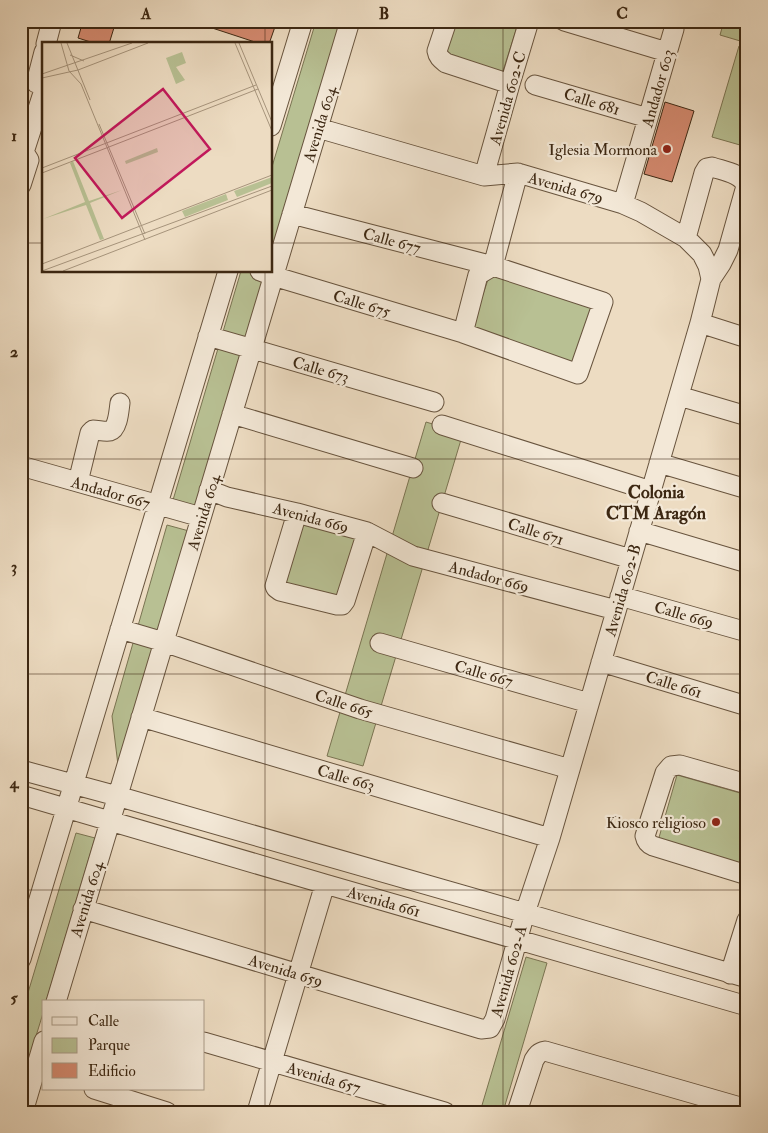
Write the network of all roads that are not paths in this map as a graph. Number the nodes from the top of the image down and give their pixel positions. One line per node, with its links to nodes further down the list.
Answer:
1 (52, 21): 8 (street)
2 (302, 21): 15 (street)
3 (350, 21): 16 (street, Avenida 604)
4 (448, 21): 12 (street)
5 (529, 21): 12 (street, Avenida 602-C)
6 (564, 21): 9 (street)
7 (674, 28): 9 (street, Andador 603)
8 (47, 42)
9 (667, 52): 14 (street, Andador 603)
10 (42, 60): 11 (street)
11 (36, 84): 17 (street)
12 (510, 84): 19 (street, Avenida 602-C)
13 (535, 84): 14 (street, Calle 681)
14 (648, 118): 21 (street, Andador 603)
15 (272, 123)
16 (318, 128): 19 (street, Avenida 679); 22 (street, Avenida 604)
17 (23, 151): 20 (street)
18 (518, 173): 19 (street, Avenida 679); 21 (street, Avenida 679); 25 (street)
19 (484, 176)
20 (21, 185)
21 (623, 204): 23 (street, Avenida 679)
22 (292, 214): 24 (street, Avenida 604); 25 (street, Calle 677)
23 (686, 238): 27 (street, Avenida 679); 27 (street)
24 (272, 262)
25 (493, 266): 30 (street); 30 (street, Calle 677)
26 (228, 272): 31 (street)
27 (709, 272): 29 (street, Avenida 602-B)
28 (267, 274): 30 (street, Calle 675); 33 (street, Avenida 604)
29 (700, 323): 32 (street); 34 (street, Avenida 602-B)
30 (463, 333)
31 (208, 336): 33 (street, Calle 673); 48 (street)
32 (747, 338)
33 (252, 349): 35 (street, Calle 673); 37 (street, Avenida 604)
34 (679, 396): 38 (street); 40 (street, Avenida 602-B)
35 (434, 402)
36 (120, 403): 43 (street)
37 (232, 414): 42 (street); 45 (street, Avenida 604)
38 (747, 416)
39 (442, 425): 46 (street)
40 (659, 463): 44 (street); 46 (street, Avenida 602-B)
41 (21, 466): 43 (street, Andador 667)
42 (413, 468)
43 (78, 482): 48 (street, Andador 667)
44 (747, 489)
45 (209, 490): 49 (street, Avenida 669); 50 (street, Avenida 604)
46 (651, 491): 51 (street, Avenida 602-B)
47 (442, 503): 53 (street, Calle 671)
48 (157, 505): 50 (street, Andador 667); 56 (street)
49 (297, 513): 52 (street, Avenida 669); 52 (street, Avenida 669)
50 (201, 517): 58 (street, Avenida 604)
51 (639, 531): 53 (street, Avenida 602-B); 54 (street)
52 (367, 532): 55 (street, Andador 669)
53 (631, 559): 55 (street, Avenida 602-B)
54 (747, 563)
55 (618, 603): 57 (street, Calle 669); 60 (street, Avenida 602-B)
56 (120, 629): 58 (street, Calle 665); 66 (street)
57 (747, 632)
58 (164, 642): 63 (street, Avenida 604); 64 (street, Calle 665)
59 (380, 642): 61 (street, Calle 667)
60 (601, 662): 61 (street, Avenida 602-B); 62 (street, Calle 661)
61 (589, 703): 64 (street, Avenida 602-B)
62 (747, 706)
63 (141, 717): 69 (street, Avenida 604); 72 (street, Calle 663)
64 (570, 769): 72 (street, Avenida 602-B)
65 (21, 770): 66 (street, Avenida 661)
66 (74, 784): 69 (street, Avenida 661); 70 (street)
67 (747, 784): 73 (street)
68 (21, 795): 70 (street, Avenida 661)
69 (118, 796): 71 (street, Avenida 604); 76 (street, Avenida 661)
70 (67, 808): 71 (street, Avenida 661); 79 (street)
71 (110, 821): 74 (street, Avenida 661); 75 (street, Avenida 604)
72 (550, 838): 76 (street, Avenida 602-B)
73 (747, 875)
74 (325, 884): 78 (street, Avenida 661); 80 (street)
75 (83, 909): 80 (street, Avenida 659); 82 (street, Avenida 604)
76 (525, 913): 78 (street, Avenida 602-A); 81 (street, Avenida 661)
77 (747, 920): 81 (street)
78 (518, 940): 83 (street, Avenida 661); 84 (street, Avenida 602-A)
79 (21, 959)
80 (298, 974): 84 (street, Avenida 659); 87 (street)
81 (738, 976)
82 (60, 1000)
83 (747, 1006)
84 (490, 1028)
85 (205, 1042): 87 (street, Avenida 657)
86 (42, 1053): 88 (street)
87 (272, 1062): 93 (street); 94 (street, Avenida 657)
88 (39, 1072): 91 (street)
89 (97, 1090): 92 (street)
90 (747, 1109): 95 (street)
91 (23, 1112)
92 (167, 1112)
93 (257, 1112)
94 (444, 1112)
95 (517, 1112)

